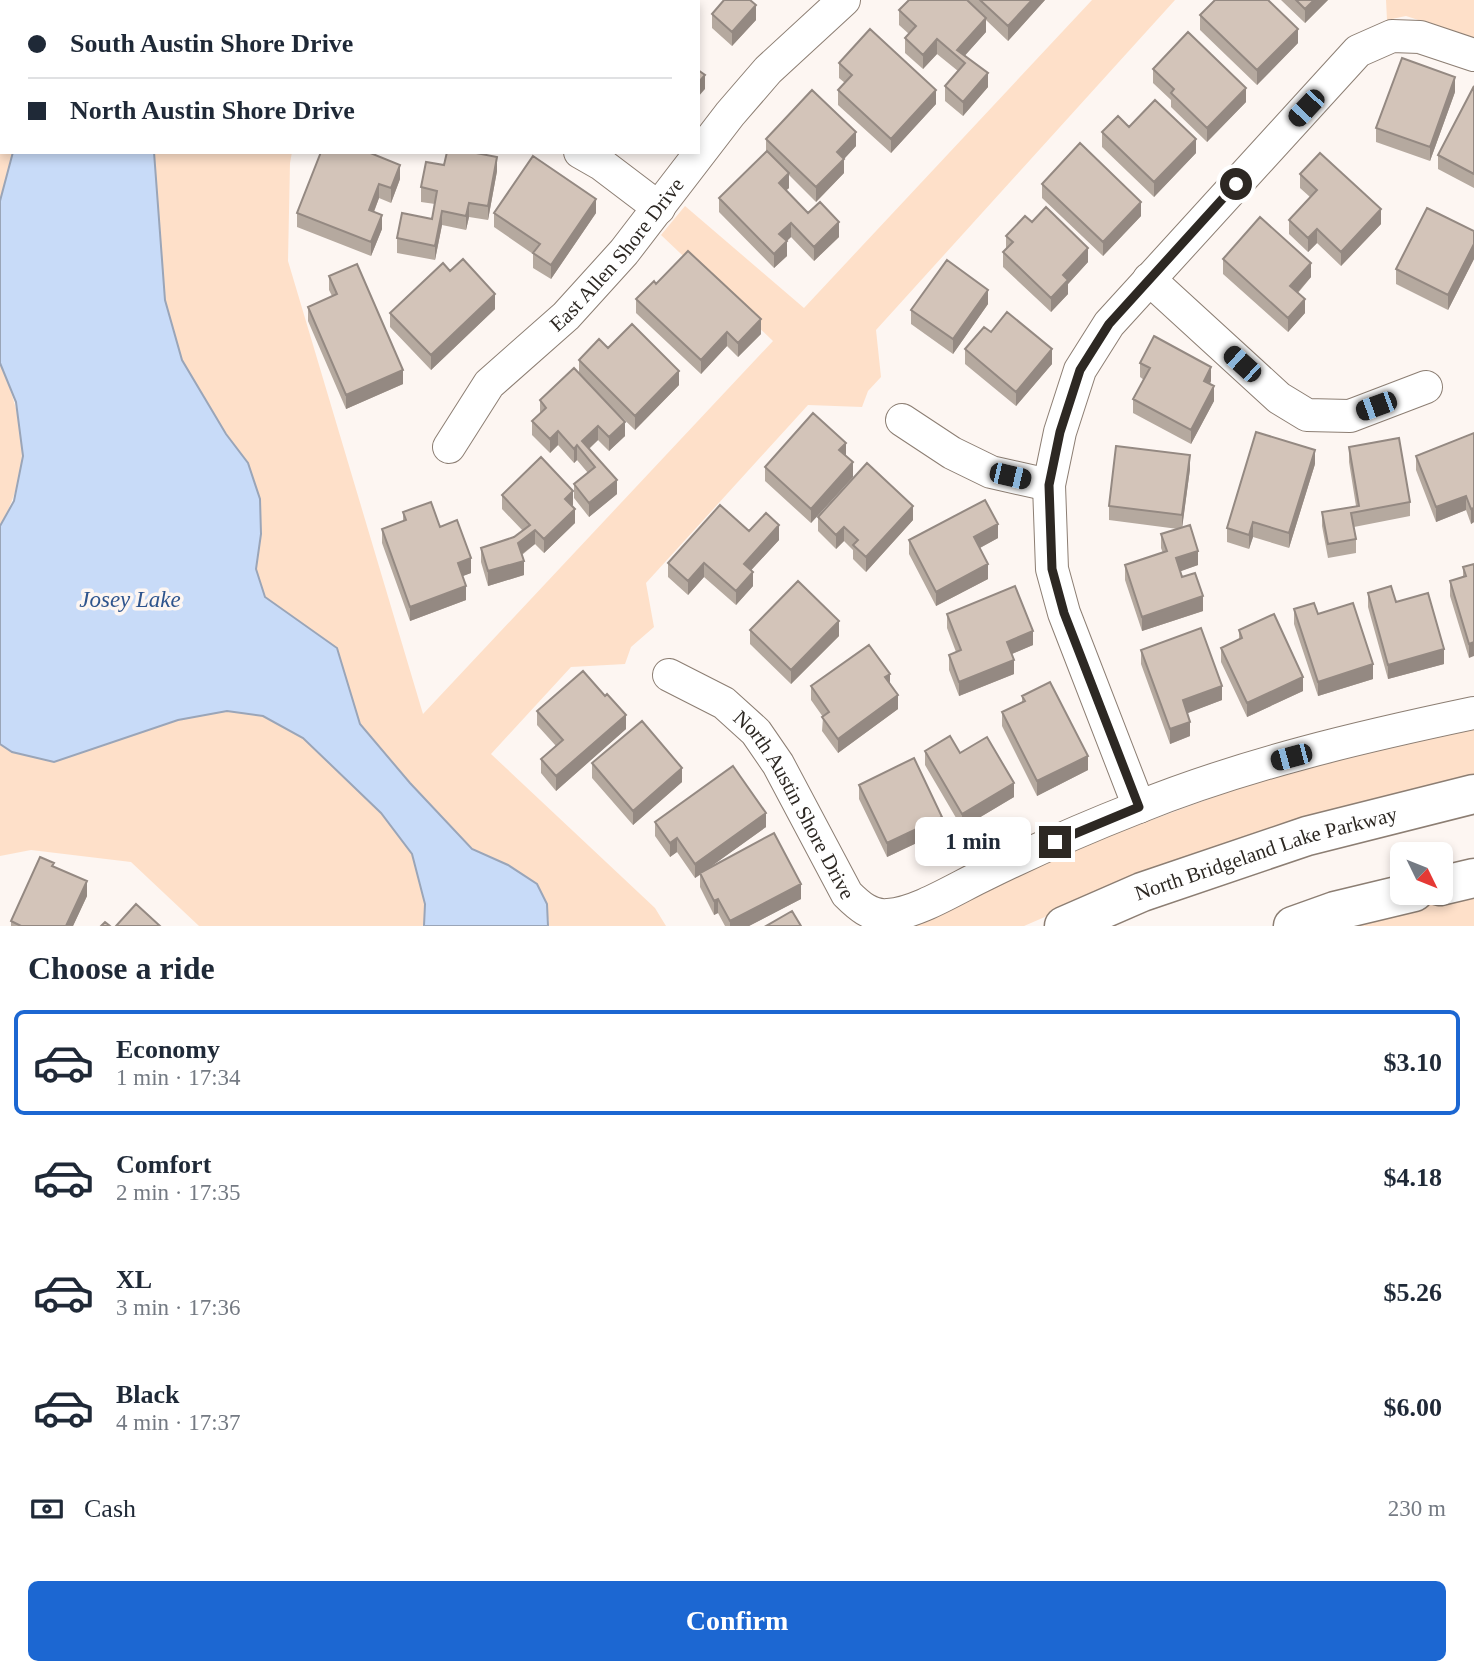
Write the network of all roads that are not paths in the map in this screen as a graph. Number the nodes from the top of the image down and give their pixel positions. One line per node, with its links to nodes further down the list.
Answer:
1 (844, 0): 4 (street, East Allen Shore Drive)
2 (1474, 55): 7 (street)
3 (584, 154): 6 (street)
4 (700, 154)
5 (700, 154): 6 (street, East Allen Shore Drive)
6 (659, 208): 10 (street, East Allen Shore Drive)
7 (1149, 279): 8 (street); 11 (street)
8 (1426, 387)
9 (902, 420): 11 (street)
10 (449, 447)
11 (1049, 485): 15 (street)
12 (669, 675): 15 (street, North Austin Shore Drive)
13 (1474, 713): 15 (street, North Austin Shore Drive)
14 (1474, 794): 19 (main road, North Bridgeland Lake Parkway)
15 (1139, 807)
16 (1474, 878): 17 (main road)
17 (1453, 883)
18 (1390, 898): 20 (main road)
19 (1063, 926)
20 (1293, 926)

